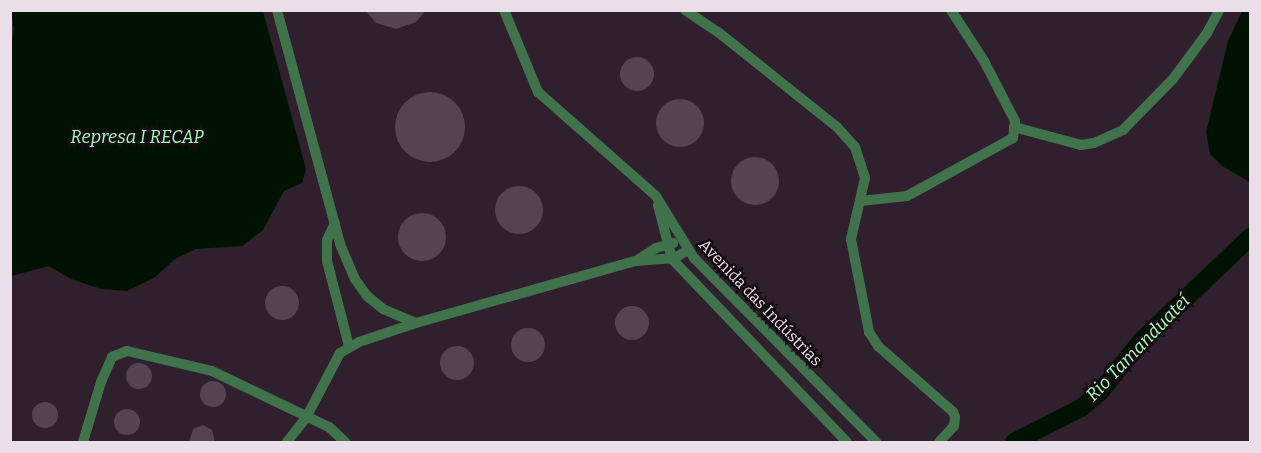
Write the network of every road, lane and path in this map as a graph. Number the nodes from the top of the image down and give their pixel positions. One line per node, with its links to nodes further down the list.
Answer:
1 (277, 10): 9 (lane)
2 (504, 10): 7 (lane, Avenida das Indústrias)
3 (685, 10): 8 (lane)
4 (951, 10): 6 (lane)
5 (1219, 10): 6 (lane)
6 (1014, 127): 8 (lane)
7 (656, 196): 10 (lane); 11 (lane, Avenida das Indústrias)
8 (861, 201): 22 (lane)
9 (335, 223): 14 (lane); 15 (lane)
10 (667, 244): 11 (lane); 12 (lane); 13 (lane)
11 (685, 246): 12 (lane); 21 (lane, Avenida das Indústrias)
12 (672, 259): 13 (lane); 20 (lane, Avenida das Indústrias)
13 (635, 261): 14 (lane)
14 (416, 322): 15 (lane)
15 (349, 346): 16 (lane)
16 (307, 416): 17 (lane); 18 (lane); 19 (lane)
17 (83, 442)
18 (287, 442)
19 (345, 442)
20 (847, 442)
21 (876, 442)
22 (939, 442)

